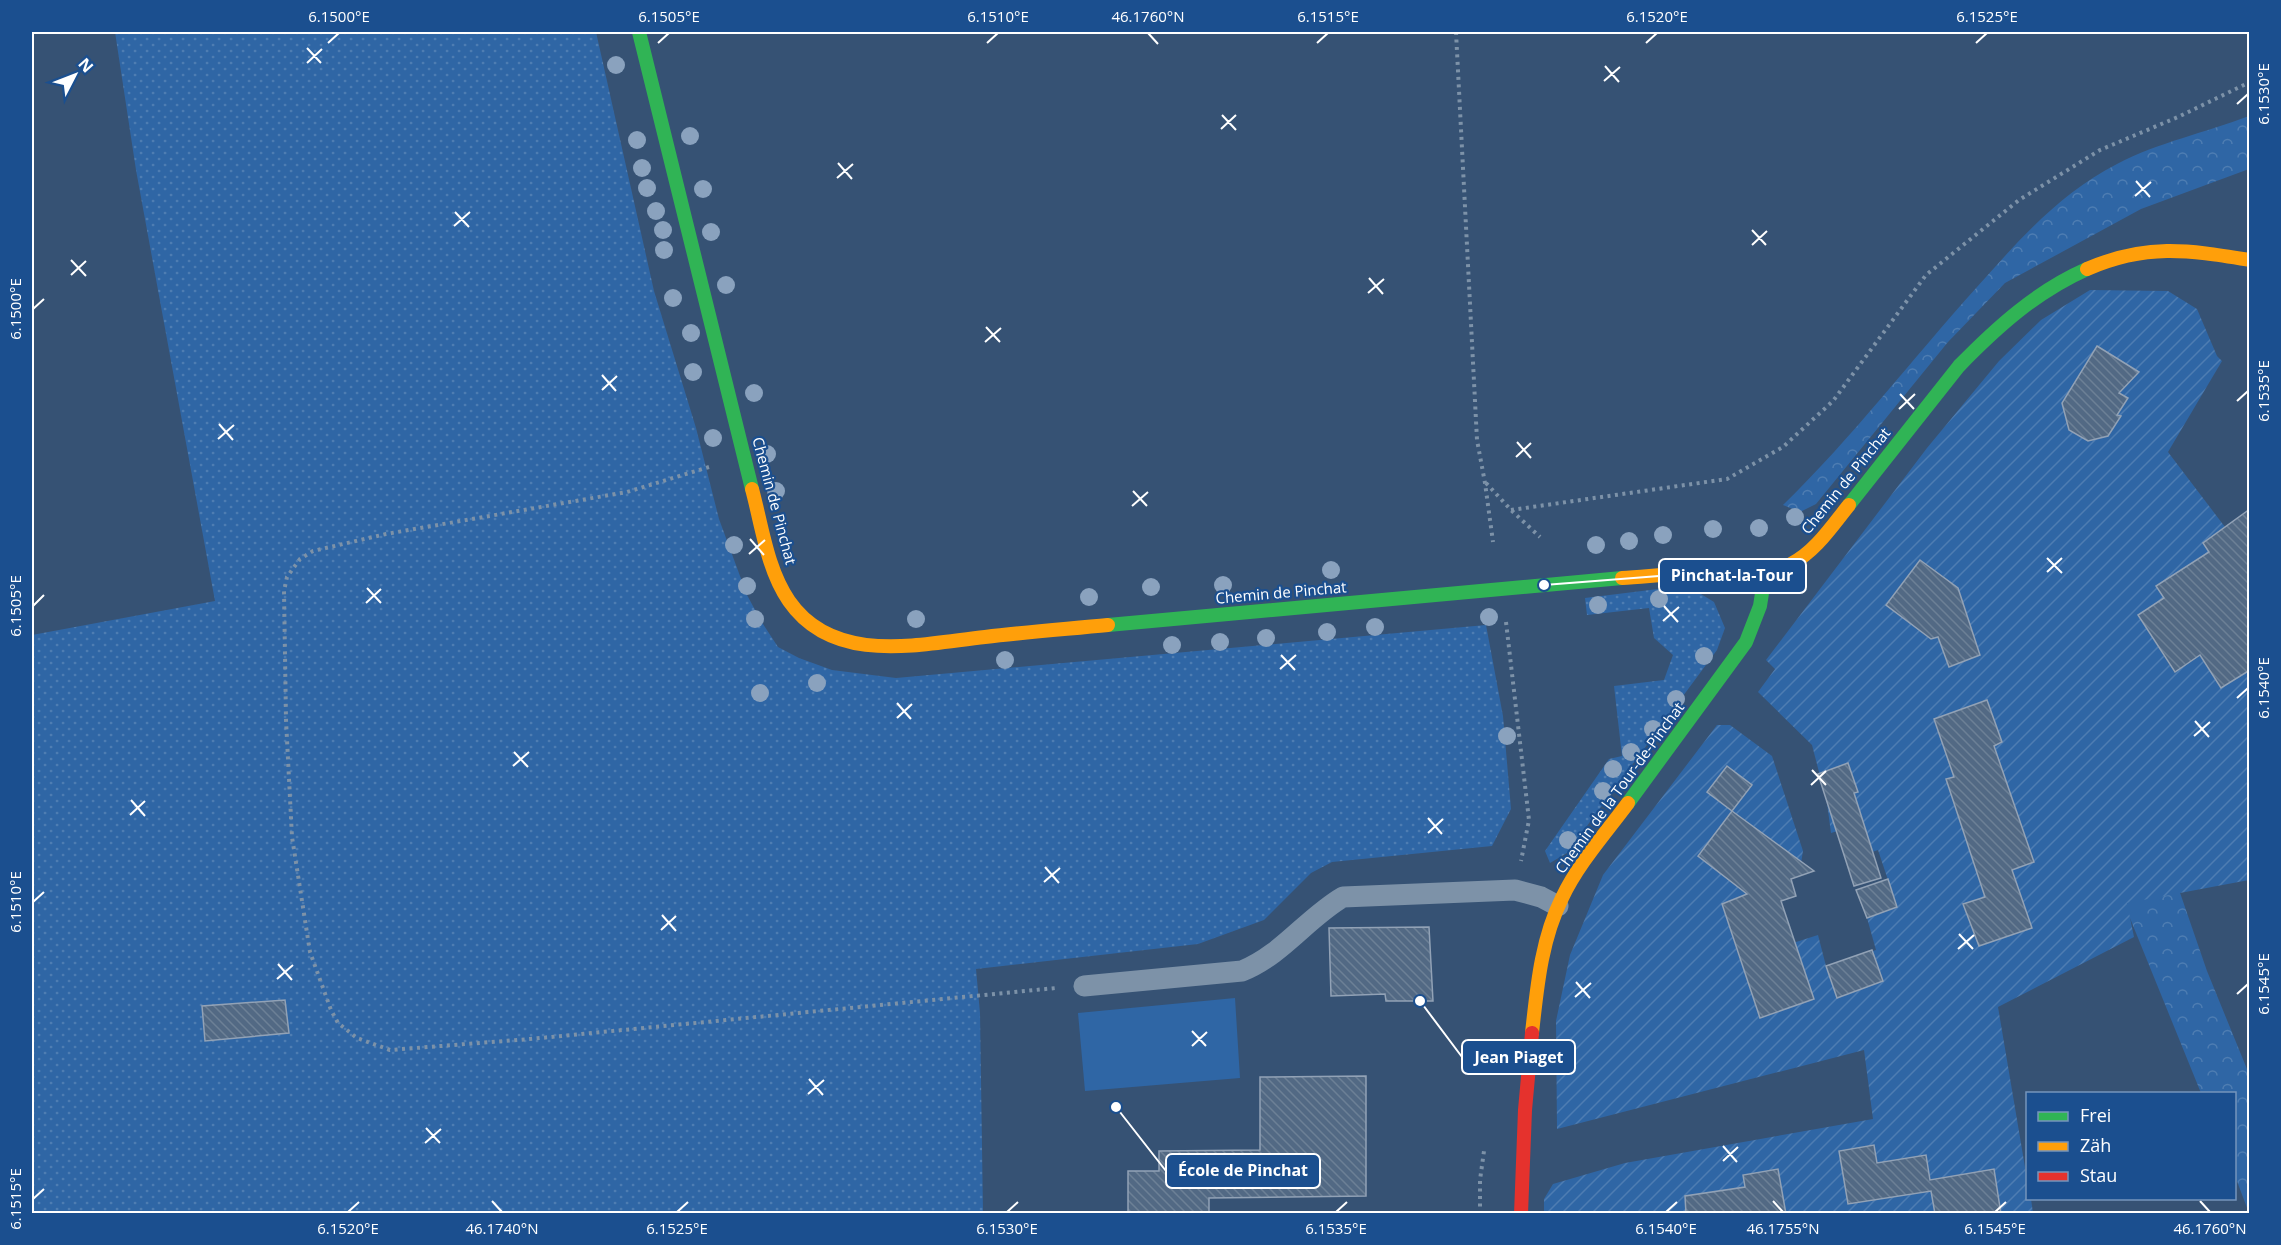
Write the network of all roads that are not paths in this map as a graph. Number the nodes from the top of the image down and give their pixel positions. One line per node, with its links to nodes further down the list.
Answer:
1 (639, 32): 3 (street, Chemin de Pinchat)
2 (2250, 260): 3 (street, Chemin de Pinchat)
3 (1765, 574): 4 (street, Chemin de la Tour-de-Pinchat)
4 (1558, 906): 5 (lane); 6 (street, Chemin de la Tour-de-Pinchat)
5 (1084, 986)
6 (1521, 1214)

